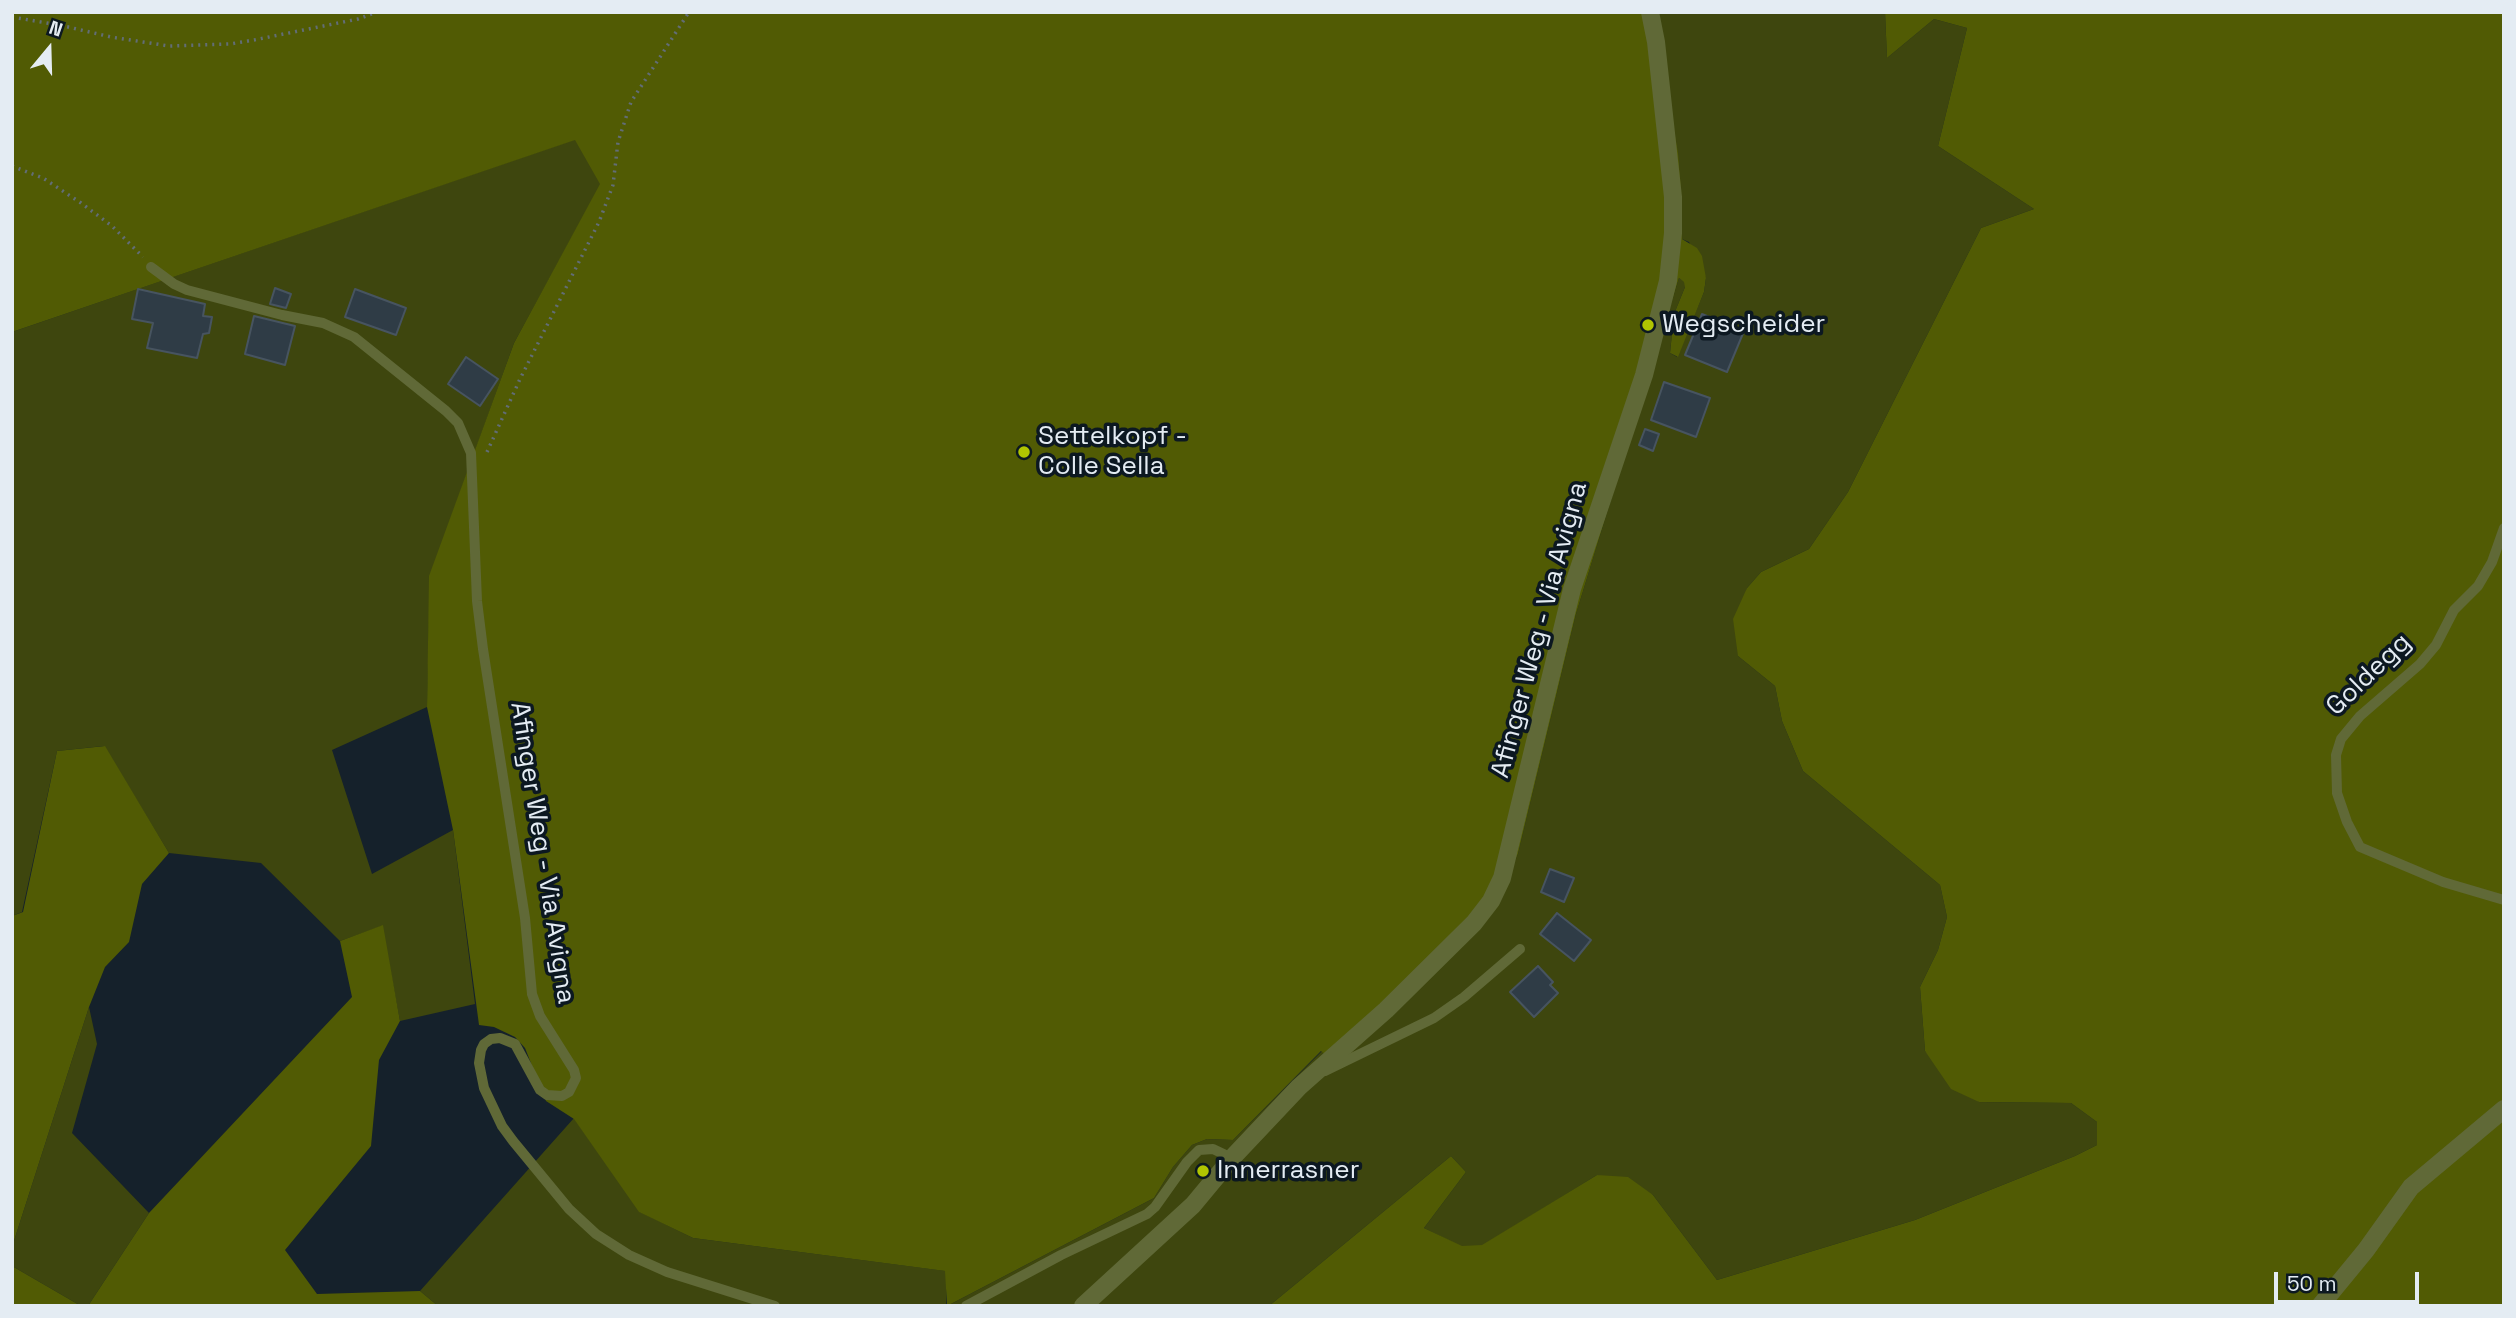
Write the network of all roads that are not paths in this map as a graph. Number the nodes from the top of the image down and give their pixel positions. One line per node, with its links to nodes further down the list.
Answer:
1 (1650, 12): 6 (street, Afinger Weg - Via Avigna)
2 (151, 267): 9 (lane, Afinger Weg - Via Avigna)
3 (2504, 528): 4 (lane, Goldegg)
4 (2504, 900)
5 (1520, 948): 6 (lane)
6 (1299, 1087): 8 (street, Afinger Weg - Via Avigna)
7 (2504, 1109): 12 (street)
8 (1232, 1158): 10 (lane); 11 (street, Afinger Weg - Via Avigna)
9 (775, 1306)
10 (966, 1306)
11 (1083, 1306)
12 (2320, 1306)

